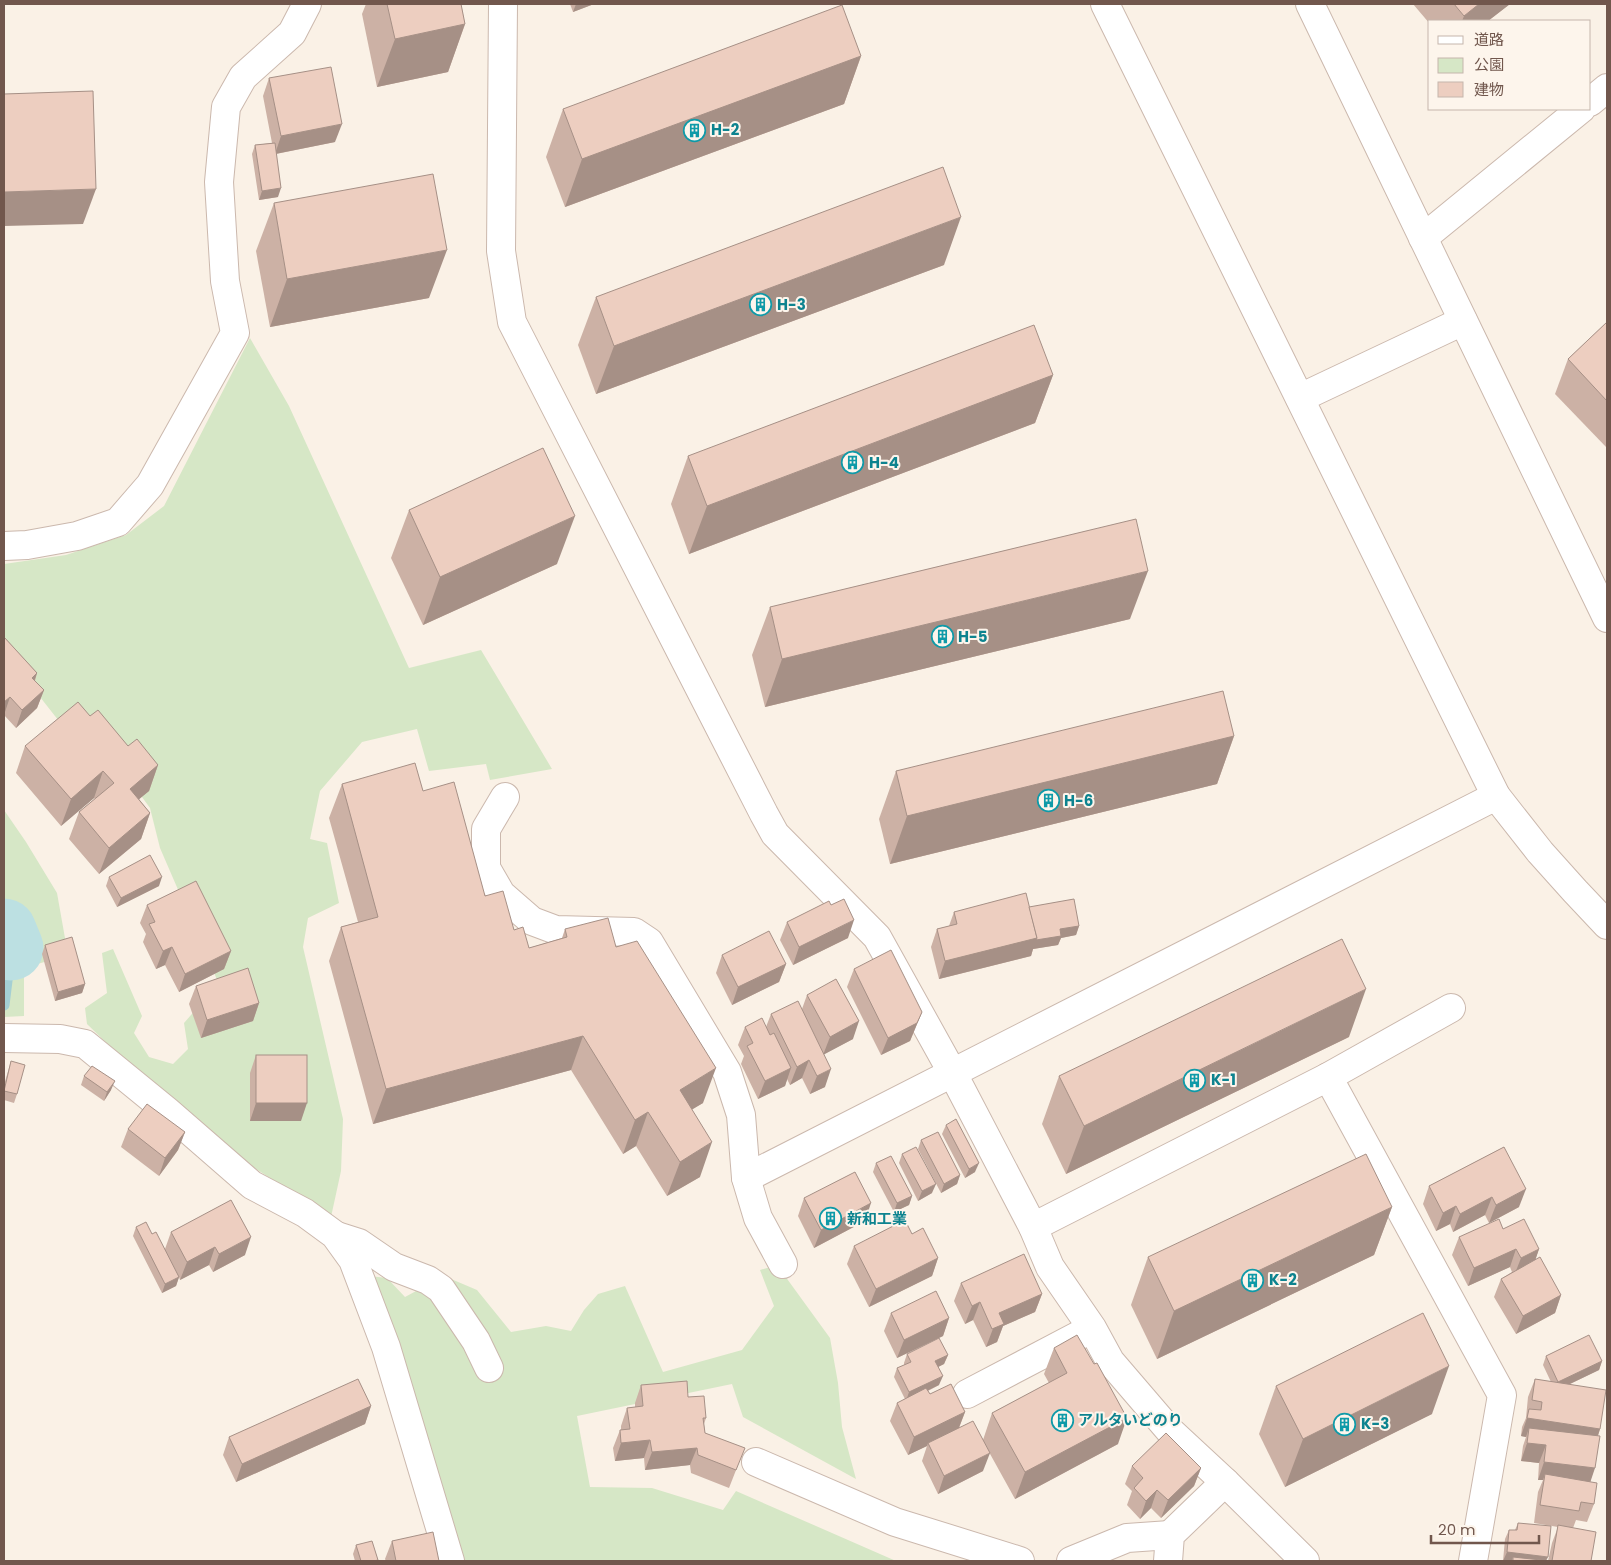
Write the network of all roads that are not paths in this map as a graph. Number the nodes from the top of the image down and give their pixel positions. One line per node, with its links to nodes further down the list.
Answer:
1 (307, 4): 11 (street)
2 (503, 4): 18 (street)
3 (1105, 4): 10 (street)
4 (1310, 4): 8 (street)
5 (1607, 88): 6 (street)
6 (1591, 101)
7 (1580, 110): 8 (street)
8 (1423, 238): 9 (street)
9 (1463, 321): 10 (street); 12 (street)
10 (1300, 398): 13 (street)
11 (4, 546)
12 (1607, 618)
13 (1496, 796): 15 (street); 18 (street)
14 (505, 797): 20 (street)
15 (1607, 925)
16 (1452, 1008): 19 (street)
17 (12, 1038): 22 (street)
18 (952, 1072): 20 (street); 21 (street)
19 (1328, 1077): 21 (street); 34 (street)
20 (746, 1178): 23 (street)
21 (1033, 1227): 24 (street)
22 (335, 1235): 25 (street); 30 (street)
23 (783, 1264)
24 (1092, 1328): 26 (street); 28 (street)
25 (489, 1368)
26 (967, 1394)
27 (756, 1462): 31 (street)
28 (1225, 1482): 29 (street); 33 (street)
29 (1169, 1548): 32 (street)
30 (450, 1561)
31 (1020, 1561)
32 (1071, 1561)
33 (1304, 1561)
34 (1473, 1561)

